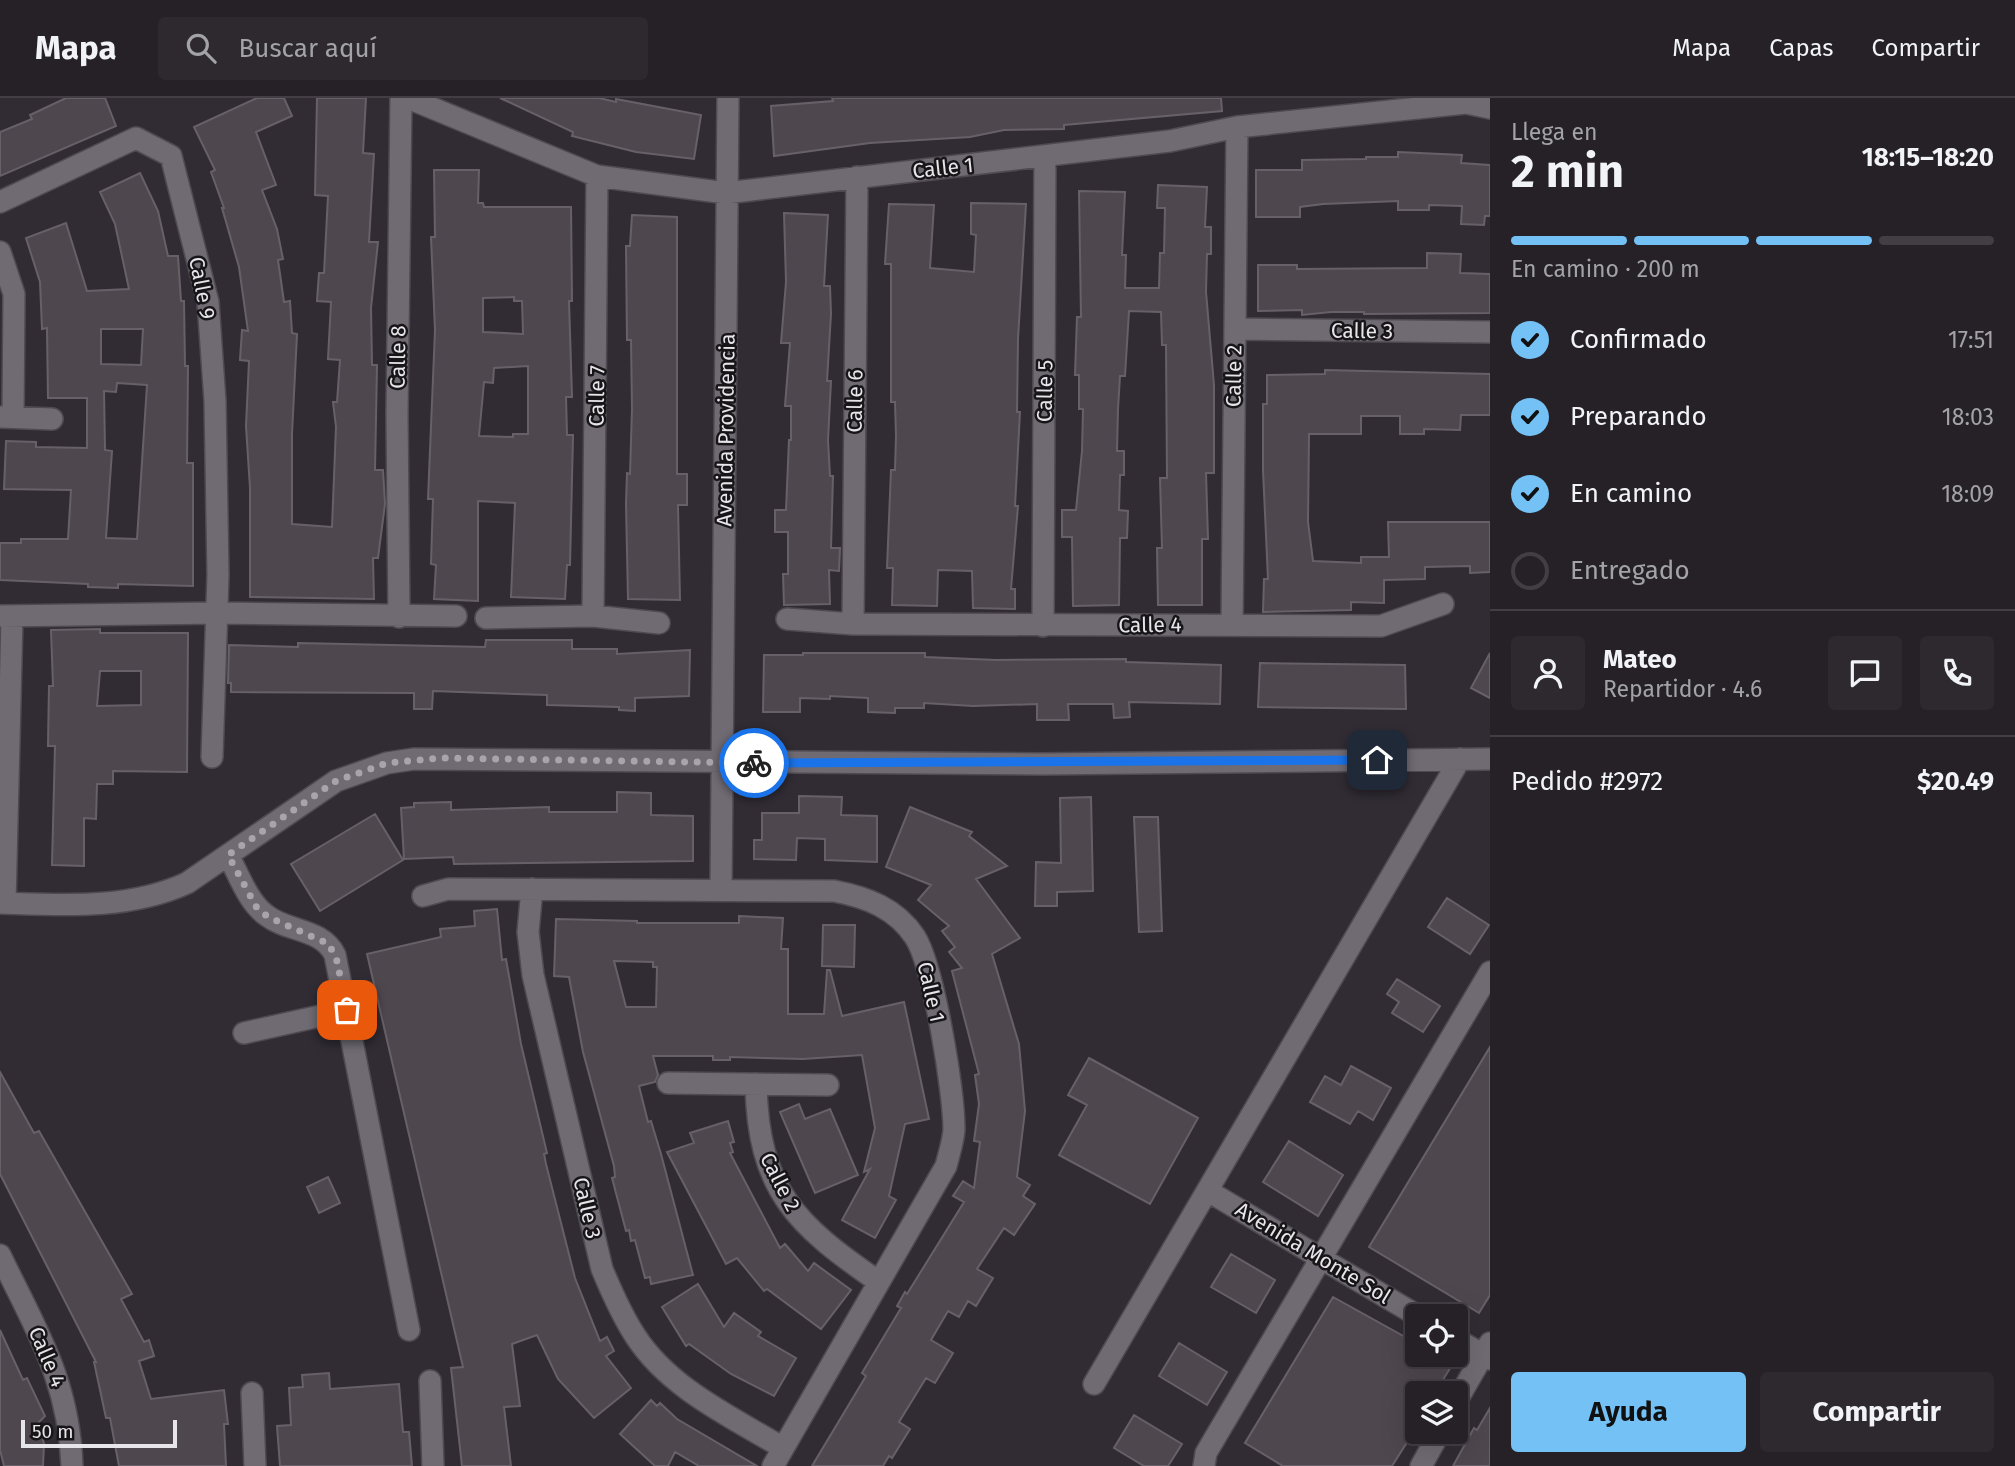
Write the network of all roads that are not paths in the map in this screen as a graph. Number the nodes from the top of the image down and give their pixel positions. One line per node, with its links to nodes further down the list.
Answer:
1 (401, 98): 21 (street, Calle 8)
2 (408, 98): 7 (street, Calle 1)
3 (729, 98): 9 (street, Avenida Providencia)
4 (1490, 108): 5 (street, Calle 1)
5 (1237, 127): 6 (street, Calle 1); 12 (street, Calle 2)
6 (1045, 157): 8 (street, Calle 1); 27 (street, Calle 5)
7 (597, 176): 9 (street, Calle 1); 19 (street, Calle 7)
8 (857, 177): 9 (street, Calle 1); 25 (street, Calle 6)
9 (726, 193): 31 (street, Avenida Providencia)
10 (0, 202): 17 (street, Calle 9)
11 (0, 252): 14 (street)
12 (1235, 330): 13 (street, Calle 3); 26 (street, Calle 2)
13 (1490, 332)
14 (6, 417): 15 (street)
15 (52, 419)
16 (1443, 604): 26 (street, Calle 4)
17 (216, 613): 20 (street); 21 (street); 28 (street, Calle 9)
18 (456, 616): 21 (street)
19 (593, 616): 22 (street); 24 (street)
20 (6, 617): 36 (street)
21 (399, 617)
22 (486, 618)
23 (787, 619): 25 (street, Calle 4)
24 (659, 623)
25 (853, 624): 27 (street, Calle 4)
26 (1231, 624): 27 (street, Calle 4)
27 (1043, 626)
28 (212, 757)
29 (1460, 759): 30 (street); 31 (street); 43 (street)
30 (1490, 759)
31 (723, 763): 32 (street); 33 (street, Avenida Providencia)
32 (228, 855): 36 (street); 38 (street)
33 (721, 889): 34 (street, Calle 1); 46 (street, Calle 1)
34 (532, 890): 35 (street, Calle 1); 56 (street, Calle 3)
35 (423, 895)
36 (3, 903)
37 (1490, 972): 45 (street)
38 (347, 1010): 39 (street); 48 (street)
39 (244, 1033)
40 (668, 1083): 41 (street)
41 (756, 1084): 42 (street); 46 (street, Calle 2)
42 (828, 1085)
43 (1208, 1191): 45 (street, Avenida Monte Sol); 53 (street)
44 (0, 1255): 57 (street, Calle 4)
45 (1320, 1258): 47 (street, Avenida Monte Sol); 60 (street)
46 (879, 1282): 56 (street, Calle 1)
47 (1405, 1308)
48 (409, 1330)
49 (1468, 1344): 50 (street)
50 (1487, 1352): 52 (street)
51 (430, 1381): 59 (street)
52 (1468, 1383)
53 (1094, 1384)
54 (252, 1393): 58 (street)
55 (1433, 1444): 61 (street)
56 (778, 1457)
57 (72, 1466)
58 (255, 1466)
59 (433, 1466)
60 (1204, 1466)
61 (1421, 1466)

